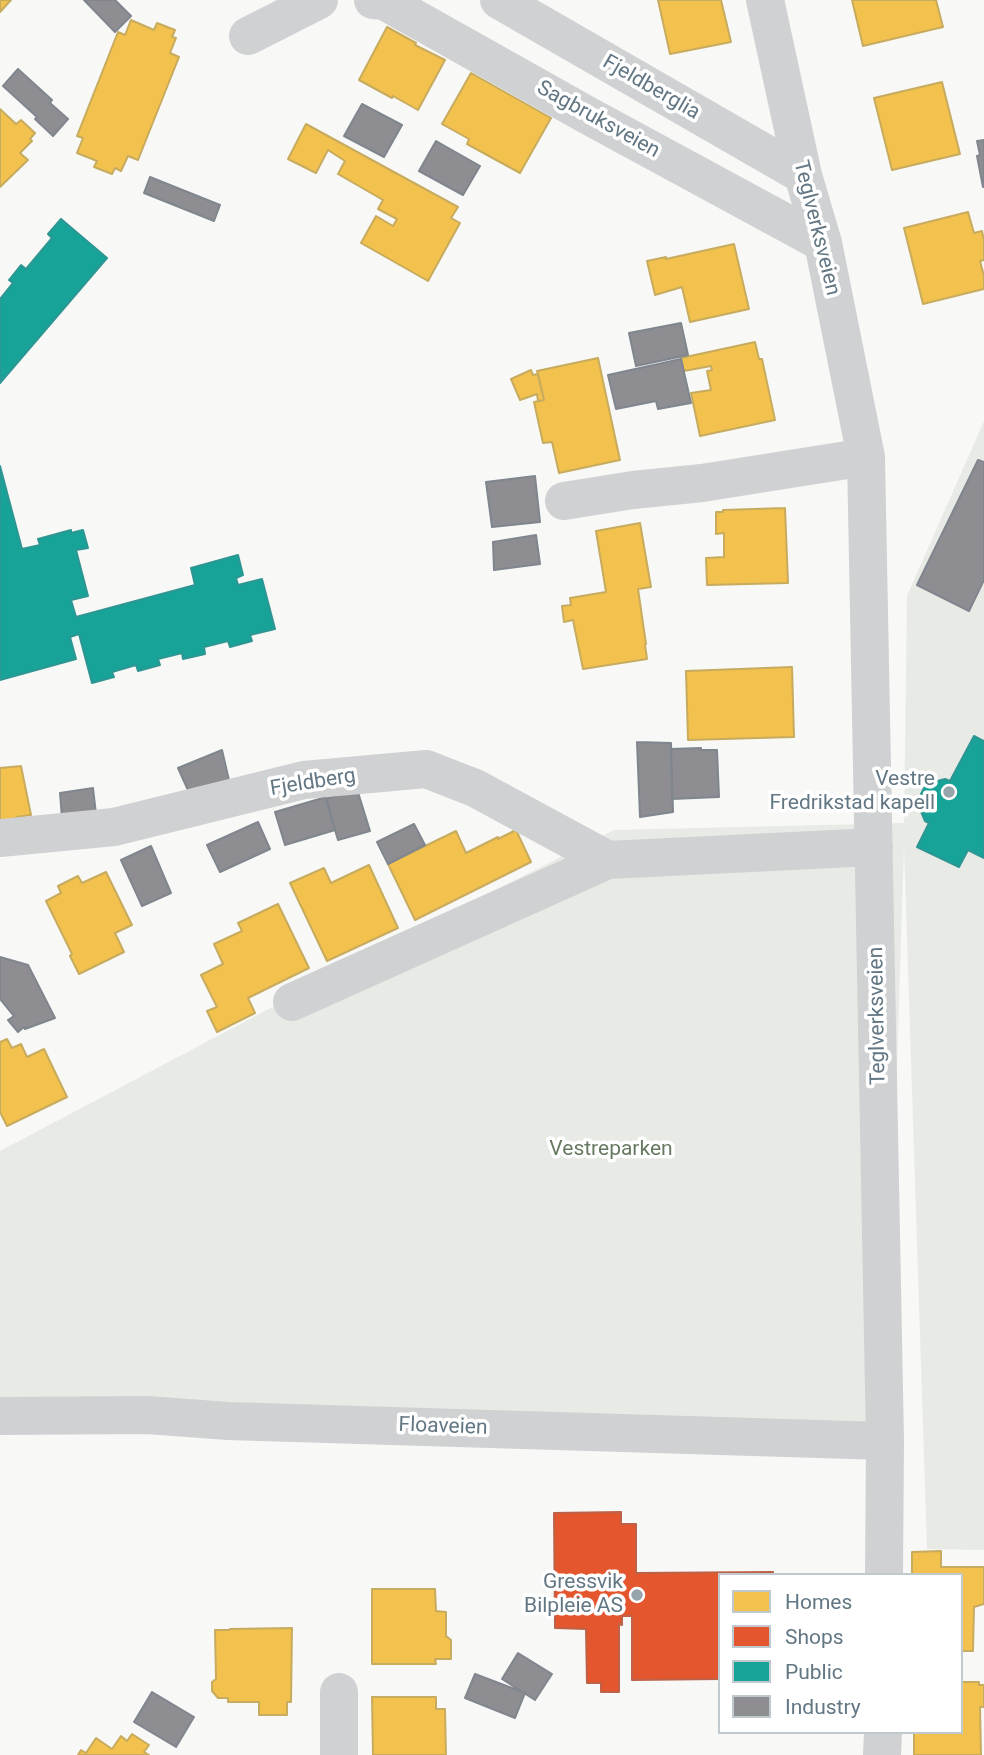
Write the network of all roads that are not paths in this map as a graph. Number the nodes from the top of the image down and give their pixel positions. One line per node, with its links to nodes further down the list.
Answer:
1 (319, 0): 5 (street)
2 (373, 0): 7 (street, Sagbruksveien)
3 (499, 0): 6 (street, Fjeldberglia)
4 (765, 0): 6 (street, Teglverksveien)
5 (248, 36)
6 (803, 175): 7 (street, Teglverksveien)
7 (822, 243): 8 (street, Teglverksveien)
8 (866, 457): 9 (street); 11 (street, Teglverksveien)
9 (564, 500)
10 (0, 838): 12 (street, Fjeldberg)
11 (874, 847): 12 (street); 15 (street, Teglverksveien)
12 (608, 860): 13 (street)
13 (292, 1002)
14 (0, 1416): 15 (street, Floaveien)
15 (885, 1441): 16 (street, Teglverksveien)
16 (884, 1573)
17 (338, 1692): 19 (street)
18 (883, 1734): 20 (street)
19 (340, 1755)
20 (882, 1755)

